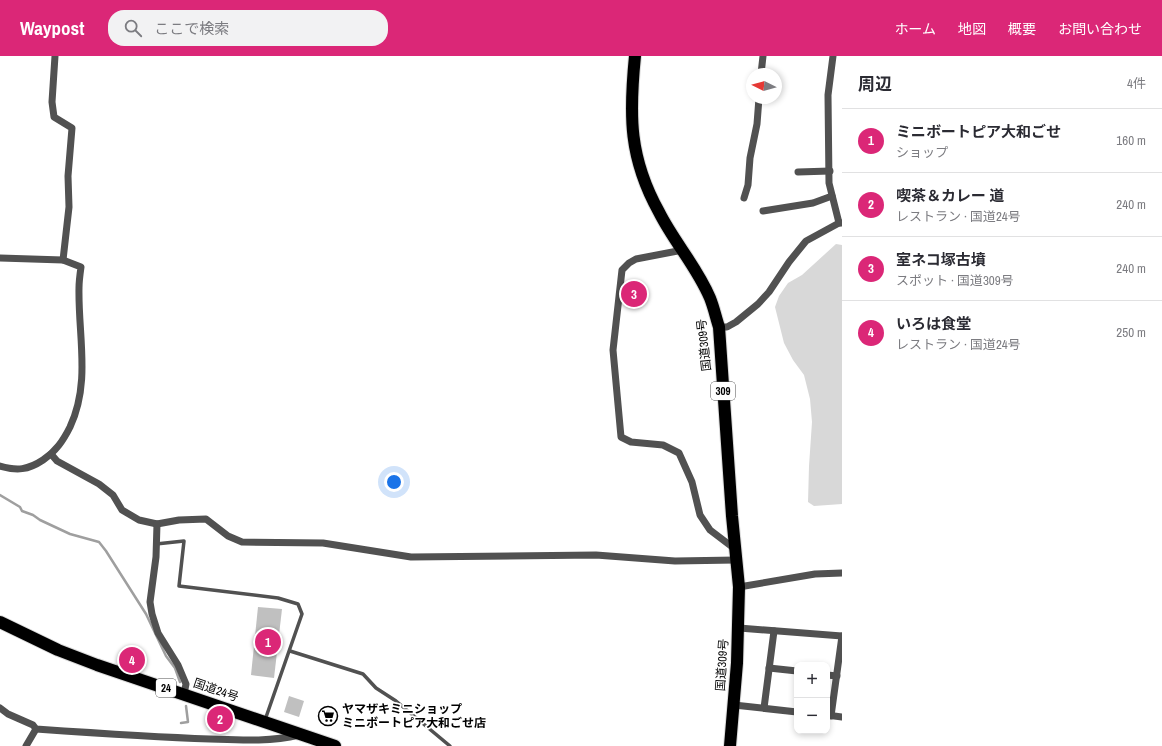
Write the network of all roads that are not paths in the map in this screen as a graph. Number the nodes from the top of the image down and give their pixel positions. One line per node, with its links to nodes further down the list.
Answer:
1 (55, 56): 15 (street)
2 (635, 56): 13 (highway, 国道309号 / 309)
3 (763, 56): 5 (street)
4 (832, 56): 7 (street)
5 (762, 68)
6 (759, 104): 10 (street)
7 (830, 171): 8 (street); 9 (street)
8 (798, 172)
9 (832, 196): 11 (street); 12 (street)
10 (744, 198)
11 (763, 211)
12 (840, 222): 16 (street)
13 (683, 250): 16 (highway, 国道309号 / 309); 21 (street)
14 (0, 258): 15 (street)
15 (63, 260): 17 (street)
16 (719, 328): 21 (highway, 国道309号 / 309)
17 (51, 454): 18 (street); 19 (street)
18 (0, 466)
19 (158, 524): 20 (street); 21 (street)
20 (156, 544): 28 (lane); 33 (street)
21 (736, 555): 23 (highway, 国道309号 / 309)
22 (842, 573): 23 (street)
23 (739, 587): 25 (highway, 国道309号 / 309)
24 (0, 622): 33 (highway, 国道24号 / 24)
25 (739, 628): 26 (street); 34 (highway, 国道309号 / 309)
26 (774, 631): 27 (street); 29 (street)
27 (842, 636): 32 (street)
28 (290, 651): 41 (lane); 46 (lane)
29 (769, 668): 30 (street); 36 (street)
30 (794, 671)
31 (830, 675): 32 (street)
32 (836, 676): 37 (street)
33 (184, 694): 41 (highway, 国道24号 / 24)
34 (734, 705): 36 (street); 47 (highway, 国道309号 / 309)
35 (0, 708): 42 (street)
36 (764, 708): 38 (street)
37 (830, 710)
38 (794, 712)
39 (830, 716): 40 (street)
40 (842, 717)
41 (265, 721): 43 (highway, 国道24号 / 24)
42 (34, 732): 43 (street); 44 (street)
43 (303, 734): 45 (highway, 国道24号 / 24)
44 (26, 746)
45 (335, 746)
46 (450, 746)
47 (730, 746)

